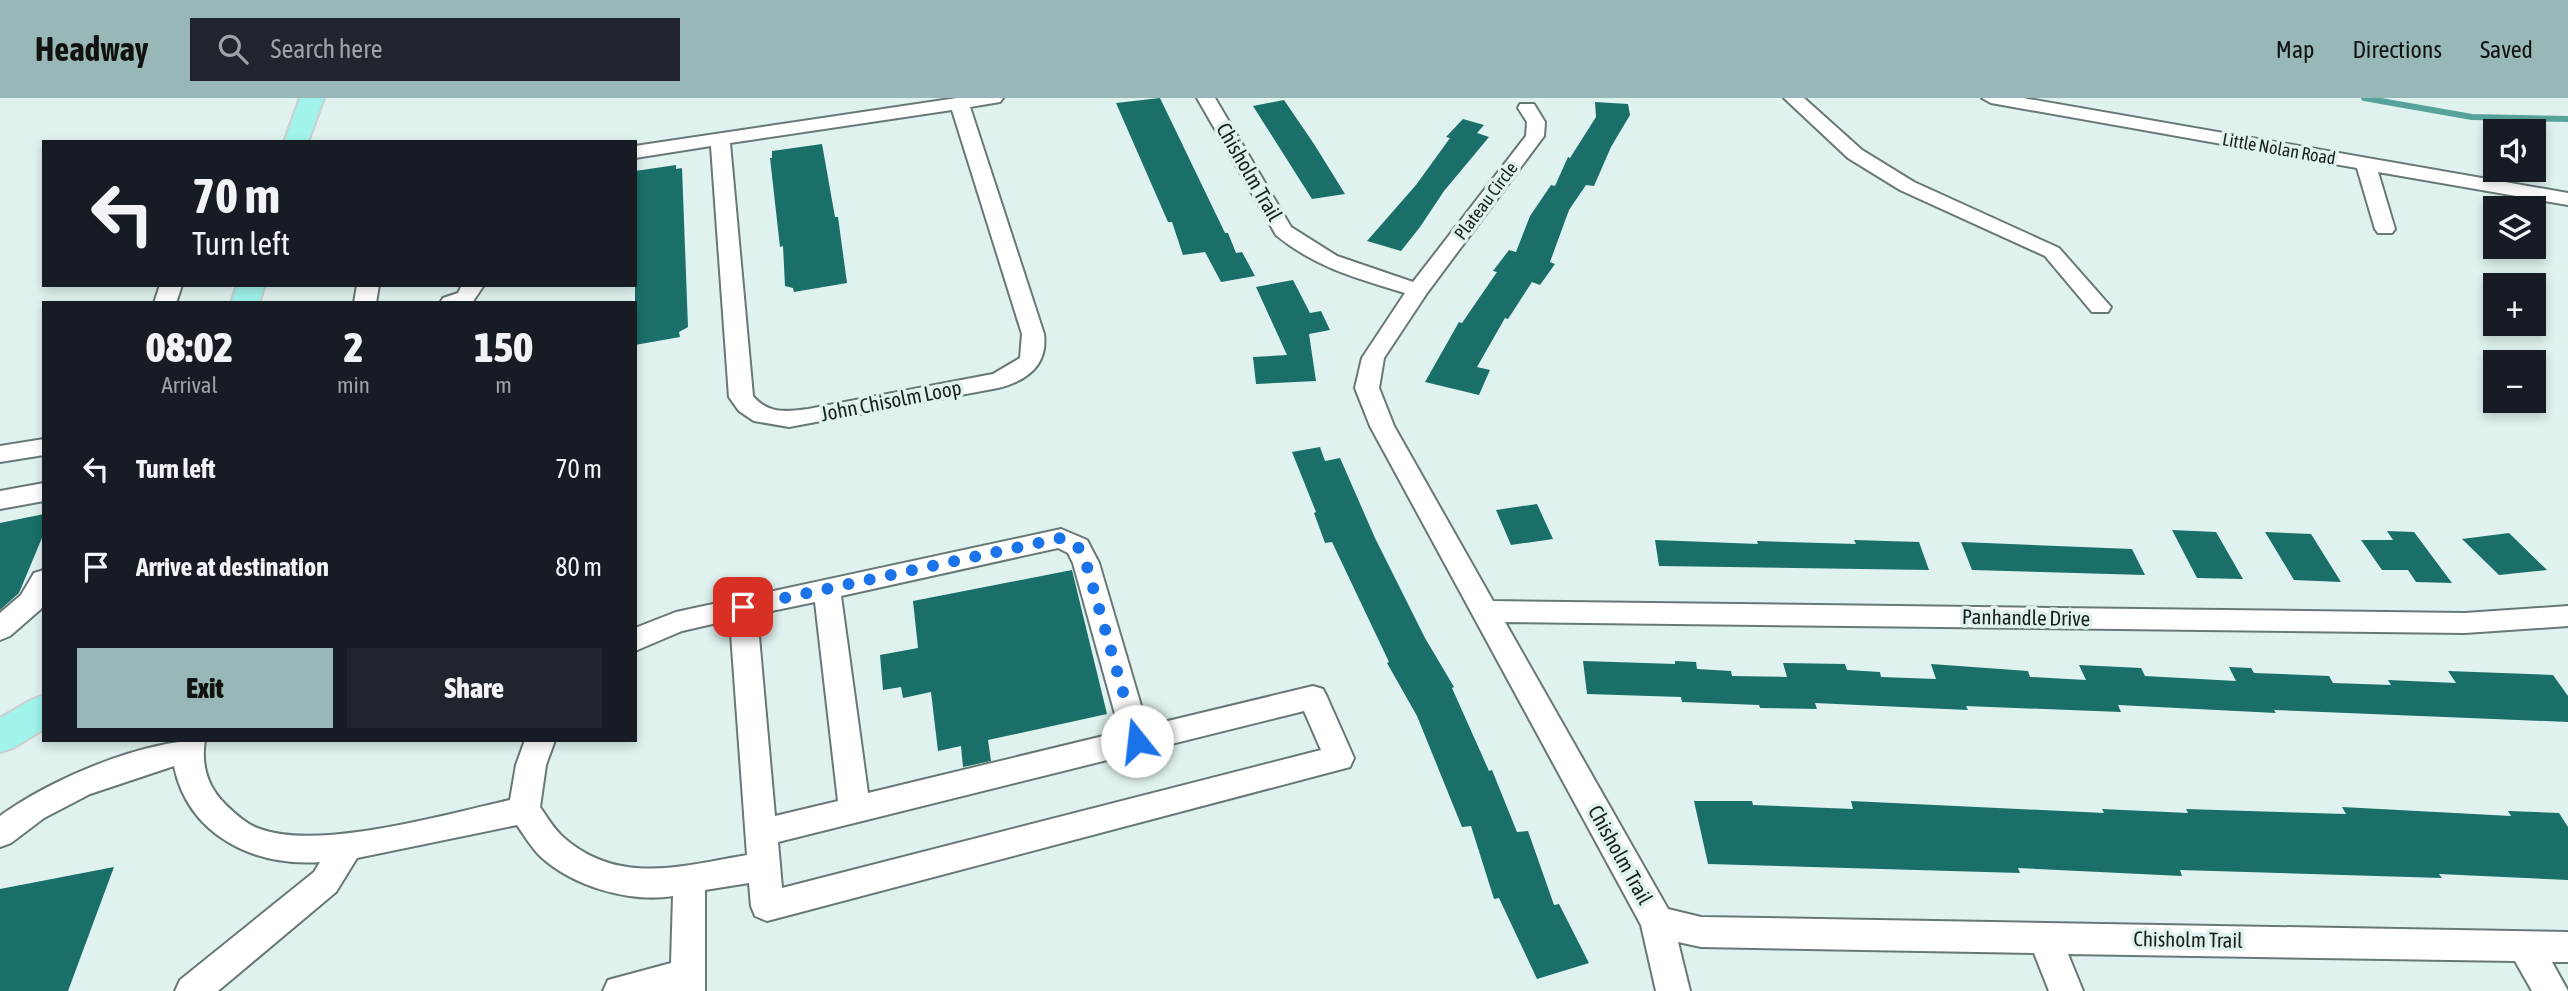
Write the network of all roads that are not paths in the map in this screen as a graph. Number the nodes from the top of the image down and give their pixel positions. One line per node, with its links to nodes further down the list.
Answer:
1 (312, 98): 9 (main road)
2 (994, 98): 6 (street)
3 (1206, 98): 15 (street, Chisholm Trail)
4 (1793, 98): 17 (street)
5 (1991, 98): 11 (street, Little Nolan Road)
6 (959, 103): 8 (street); 8 (street, John Chisolm Loop)
7 (1527, 108): 15 (street, Plateau Circle)
8 (720, 139): 10 (street)
9 (297, 140)
10 (637, 152)
11 (2366, 165): 12 (street, Little Nolan Road); 13 (street)
12 (2568, 199)
13 (2385, 229)
14 (473, 287): 16 (street)
15 (1418, 290): 25 (street, Chisholm Trail)
16 (462, 301)
17 (2100, 307)
18 (42, 447): 19 (street)
19 (0, 454)
20 (42, 492): 21 (street)
21 (0, 500)
22 (42, 583): 27 (street)
23 (827, 589): 24 (street); 31 (street); 35 (street)
24 (743, 607): 28 (street); 37 (street)
25 (1483, 611): 26 (street, Panhandle Drive); 41 (street, Chisholm Trail)
26 (2568, 616)
27 (0, 629)
28 (637, 639)
29 (42, 711): 30 (main road)
30 (0, 737)
31 (1137, 741): 35 (street); 39 (street)
32 (539, 742): 34 (street)
33 (189, 745): 36 (street); 38 (street)
34 (524, 810): 38 (street); 40 (street)
35 (855, 810): 37 (street)
36 (0, 833)
37 (761, 833): 39 (street)
38 (347, 847): 46 (street)
39 (764, 866): 40 (street)
40 (689, 879): 45 (street)
41 (1657, 922): 42 (street, Chisholm Trail); 48 (street)
42 (2045, 938): 43 (street, Chisholm Trail); 49 (street)
43 (2524, 946): 44 (street, Chisholm Trail); 50 (street)
44 (2568, 947)
45 (688, 983): 47 (street)
46 (192, 991)
47 (620, 991)
48 (1673, 991)
49 (2066, 991)
50 (2552, 991)

